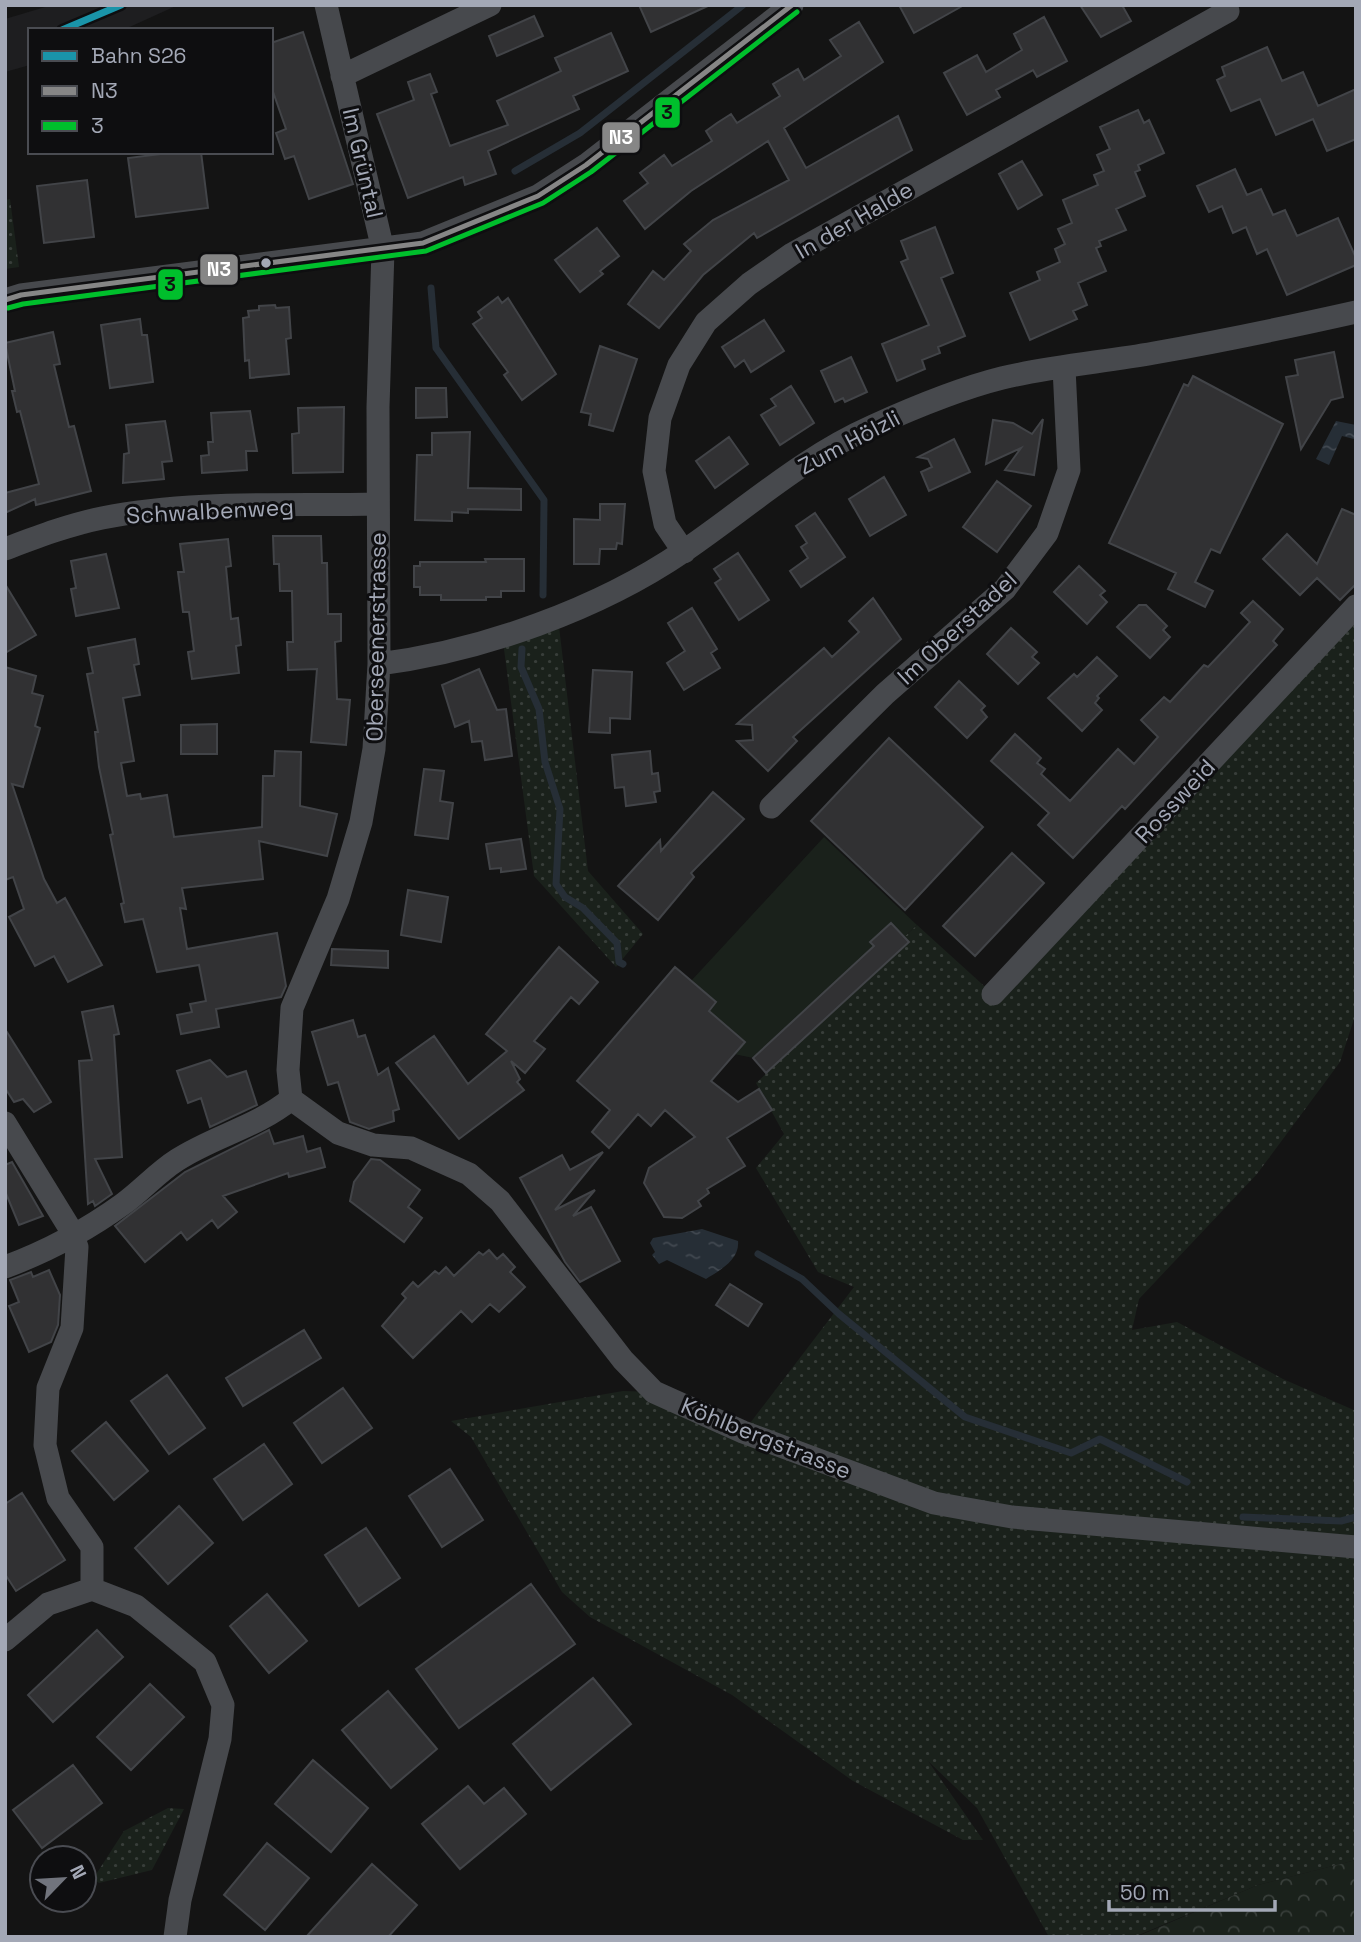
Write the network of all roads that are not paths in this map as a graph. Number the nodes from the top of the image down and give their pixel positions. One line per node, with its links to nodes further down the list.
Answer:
1 (326, 5): 5 (street, Im Grüntal)
2 (490, 5): 5 (street, Im Grüntal)
3 (792, 5): 6 (street)
4 (1228, 11): 12 (street, In der Halde)
5 (342, 76): 6 (street, Im Grüntal)
6 (383, 250): 7 (street); 10 (street, Oberseenerstrasse)
7 (5, 300)
8 (1356, 312): 9 (street, Zum Hölzli)
9 (1064, 368): 12 (street, Zum Hölzli); 15 (street, Im Oberstadel)
10 (379, 504): 11 (street, Schwalbenweg); 14 (street, Oberseenerstrasse)
11 (5, 549)
12 (684, 552): 14 (street, Zum Hölzli)
13 (1356, 606): 16 (street, Rossweid)
14 (379, 664): 17 (street, Oberseenerstrasse)
15 (771, 807)
16 (993, 994)
17 (291, 1100): 19 (street); 21 (street, Köhlbergstrasse)
18 (5, 1123): 19 (street)
19 (74, 1237): 20 (street); 22 (street)
20 (5, 1267)
21 (1356, 1547)
22 (92, 1589): 23 (street); 24 (street)
23 (5, 1640)
24 (175, 1937)

